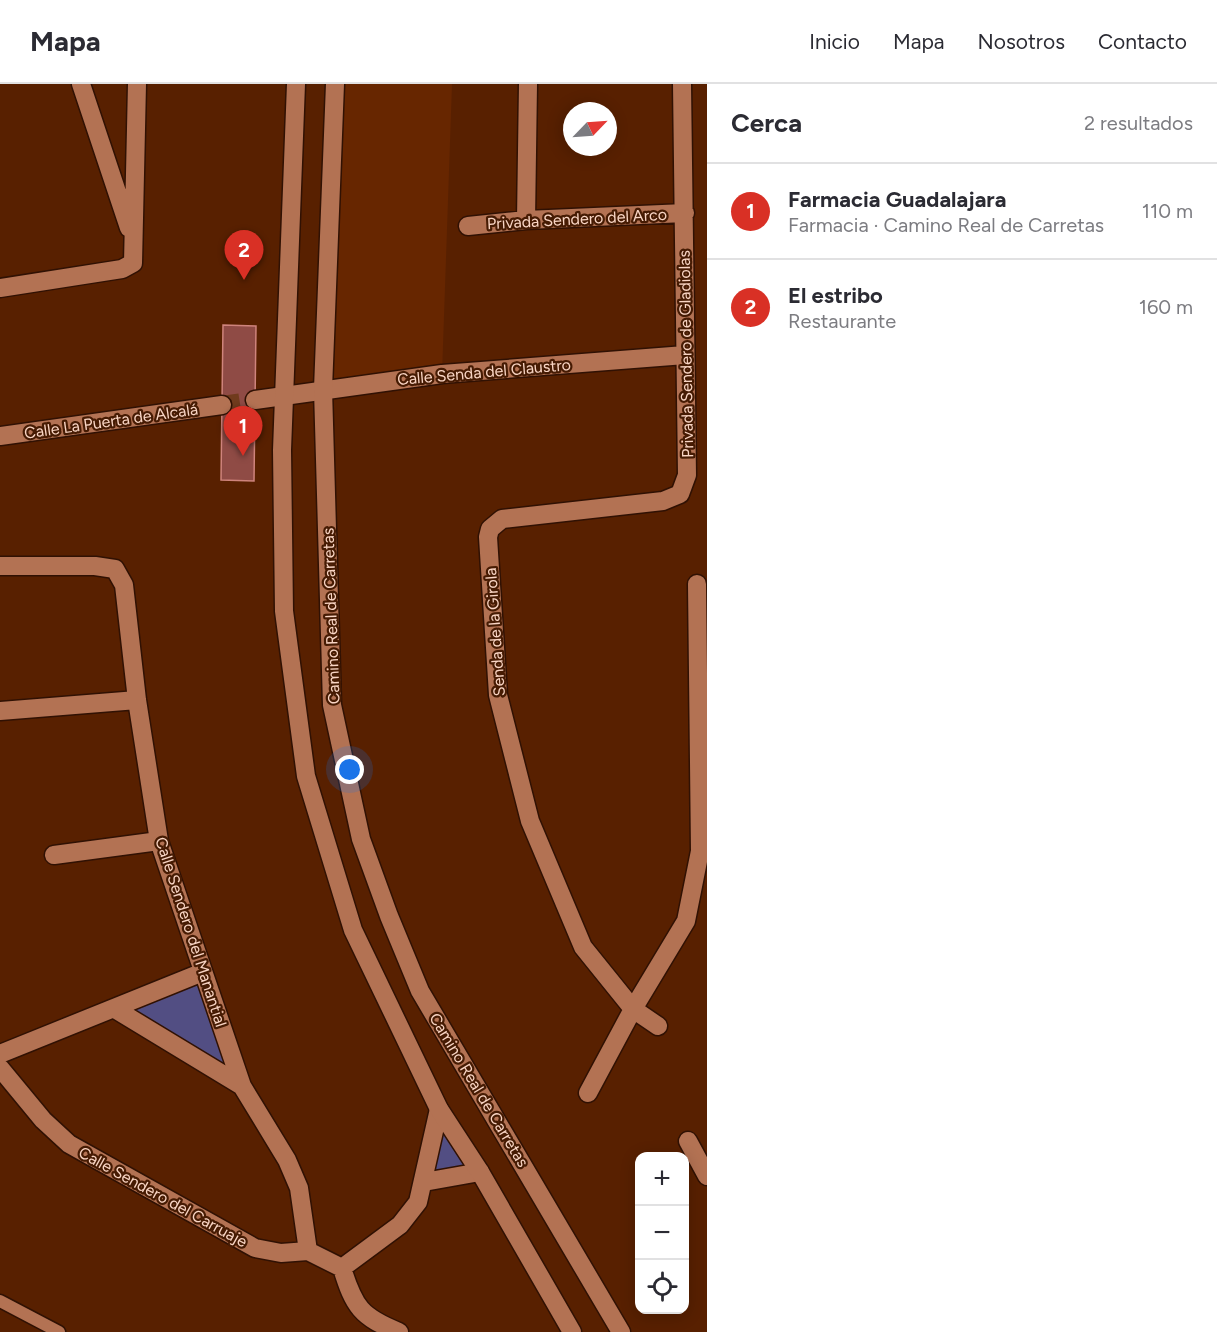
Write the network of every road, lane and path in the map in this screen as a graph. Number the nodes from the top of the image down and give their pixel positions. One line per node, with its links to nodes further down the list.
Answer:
1 (81, 84): 10 (street)
2 (137, 84): 10 (street)
3 (296, 84): 14 (street)
4 (335, 84): 13 (street, Camino Real de Carretas)
5 (528, 84): 8 (street)
6 (682, 84): 7 (street, Privada Sendero de Gladiolas)
7 (685, 213): 8 (street, Privada Sendero del Arco); 12 (street, Privada Sendero de Gladiolas)
8 (526, 220): 9 (street, Privada Sendero del Arco)
9 (468, 226)
10 (134, 241): 11 (street)
11 (0, 288)
12 (685, 356): 13 (street, Calle Senda del Claustro); 18 (street, Privada Sendero de Gladiolas)
13 (324, 389): 14 (street, Calle Senda del Claustro); 44 (street, Camino Real de Carretas)
14 (283, 395): 15 (street); 33 (street)
15 (255, 400)
16 (222, 405): 17 (street, Calle La Puerta de Alcalá)
17 (0, 436)
18 (680, 494): 26 (street, Senda de la Girola)
19 (0, 566): 21 (street, Calle Sendero del Manantial)
20 (697, 584): 26 (street)
21 (137, 700): 22 (street); 23 (street, Calle Sendero del Manantial)
22 (0, 711)
23 (159, 841): 24 (street); 25 (street, Calle Sendero del Manantial)
24 (54, 855)
25 (203, 972): 27 (street); 31 (street, Calle Sendero del Manantial)
26 (633, 1008): 28 (street, Senda de la Girola); 32 (street)
27 (115, 1009): 29 (street); 31 (street)
28 (658, 1026)
29 (0, 1053)
30 (0, 1068): 38 (street, Calle Sendero del Carruaje)
31 (242, 1086): 38 (street, Calle Sendero del Manantial)
32 (588, 1093)
33 (439, 1109): 35 (street); 37 (street)
34 (688, 1141): 36 (street)
35 (480, 1172): 37 (street); 43 (street)
36 (707, 1176)
37 (424, 1182): 39 (street)
38 (309, 1251): 39 (street)
39 (342, 1268): 42 (street)
40 (0, 1301): 41 (lane)
41 (59, 1332)
42 (399, 1332)
43 (572, 1332)
44 (621, 1332)

